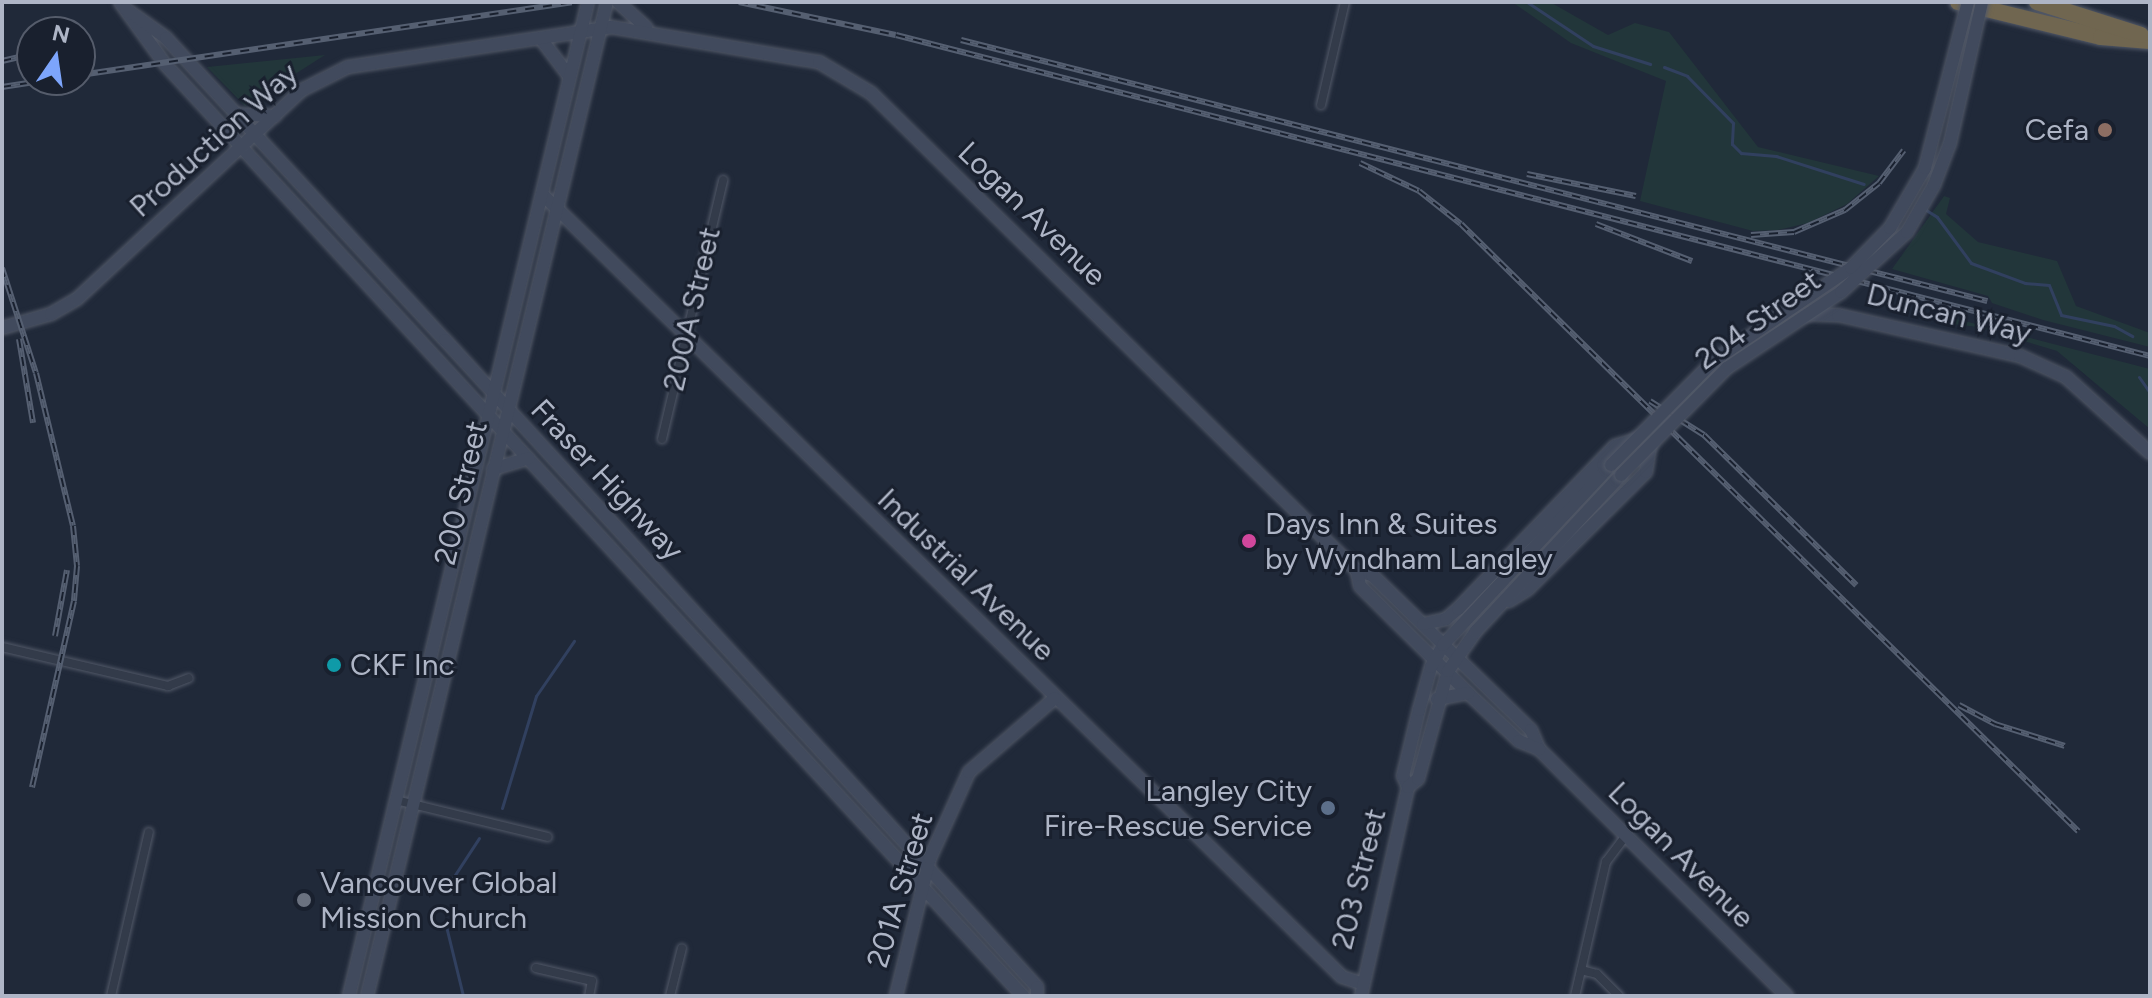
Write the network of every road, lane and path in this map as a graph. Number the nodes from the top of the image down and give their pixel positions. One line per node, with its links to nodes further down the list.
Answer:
1 (588, 2): 11 (main road, 200 Street)
2 (607, 2): 10 (main road, 200 Street)
3 (618, 2): 12 (main road)
4 (1345, 2): 16 (street)
5 (1958, 2): 14 (highway)
6 (1968, 2): 38 (main road, 204 Street, bridge)
7 (1982, 2): 36 (main road, 204 Street, bridge)
8 (2037, 2): 14 (highway)
9 (123, 6): 17 (main road, Fraser Highway); 20 (main road, Fraser Highway)
10 (600, 28): 11 (main road, Logan Avenue); 12 (main road, Logan Avenue); 23 (main road, 200 Street)
11 (581, 30): 13 (main road, Production Way); 15 (main road, 200 Street)
12 (655, 33): 35 (main road, Logan Avenue)
13 (541, 39): 15 (main road); 18 (main road, Production Way)
14 (2150, 40)
15 (569, 76): 22 (main road, 200 Street)
16 (1321, 105)
17 (235, 114): 18 (main road); 19 (main road, Fraser Highway)
18 (275, 116): 19 (main road, Production Way)
19 (255, 135): 20 (main road, Production Way); 26 (main road, Fraser Highway)
20 (242, 147): 24 (main road, Production Way); 28 (main road, Fraser Highway)
21 (723, 180): 25 (street, 200A Street)
22 (542, 194): 23 (main road, Industrial Avenue); 26 (main road, 200 Street)
23 (556, 208): 25 (main road, Industrial Avenue); 27 (main road, 200 Street)
24 (2, 328)
25 (686, 336): 31 (street, 200A Street); 45 (main road, Industrial Avenue)
26 (493, 394): 27 (main road, Fraser Highway); 28 (main road, 200 Street)
27 (507, 409): 29 (main road, 200 Street); 54 (main road, Fraser Highway)
28 (488, 414): 29 (main road, Fraser Highway); 49 (main road, 200 Street)
29 (503, 429): 33 (main road, Fraser Highway); 34 (main road, 200 Street)
30 (1652, 435): 32 (main road, Duncan Way); 36 (main road); 37 (main road)
31 (662, 439)
32 (2150, 453)
33 (528, 458): 34 (main road); 55 (main road, Fraser Highway)
34 (493, 469): 50 (main road, 200 Street)
35 (1357, 571): 37 (main road, Logan Avenue); 41 (main road, Logan Avenue)
36 (1496, 609): 40 (main road, 204 Street)
37 (1423, 624): 38 (main road, Logan Avenue)
38 (1443, 645): 40 (main road, Logan Avenue); 41 (main road, 204 Street)
39 (2, 647): 43 (street)
40 (1456, 657): 42 (main road, 204 Street); 47 (main road, Logan Avenue)
41 (1435, 659): 42 (main road, Logan Avenue); 48 (main road, 203 Street)
42 (1448, 671): 44 (main road, Logan Avenue); 46 (main road, 203 Street)
43 (189, 678)
44 (1468, 693): 46 (main road); 47 (main road, Logan Avenue)
45 (1055, 698): 54 (main road, 201A Street); 59 (main road, Industrial Avenue)
46 (1437, 699): 48 (main road, 203 Street)
47 (1539, 749): 53 (main road, Logan Avenue)
48 (1408, 787): 59 (main road, 203 Street)
49 (396, 800): 50 (street); 61 (main road, 200 Street)
50 (414, 804): 52 (street); 62 (main road, 200 Street)
51 (149, 832): 60 (street)
52 (548, 837)
53 (1625, 837): 58 (street); 71 (main road, Logan Avenue)
54 (928, 868): 55 (main road, 201A Street); 67 (main road, Fraser Highway)
55 (923, 888): 65 (main road, 201A Street); 66 (main road, Fraser Highway)
56 (682, 948): 64 (street)
57 (536, 968): 63 (street)
58 (1581, 970): 69 (street); 70 (street)
59 (1361, 990): 68 (main road, 203 Street)
60 (111, 996)
61 (349, 996)
62 (367, 996)
63 (589, 996)
64 (670, 996)
65 (896, 996)
66 (1023, 996)
67 (1037, 996)
68 (1353, 996)
69 (1575, 996)
70 (1619, 996)
71 (1787, 996)

